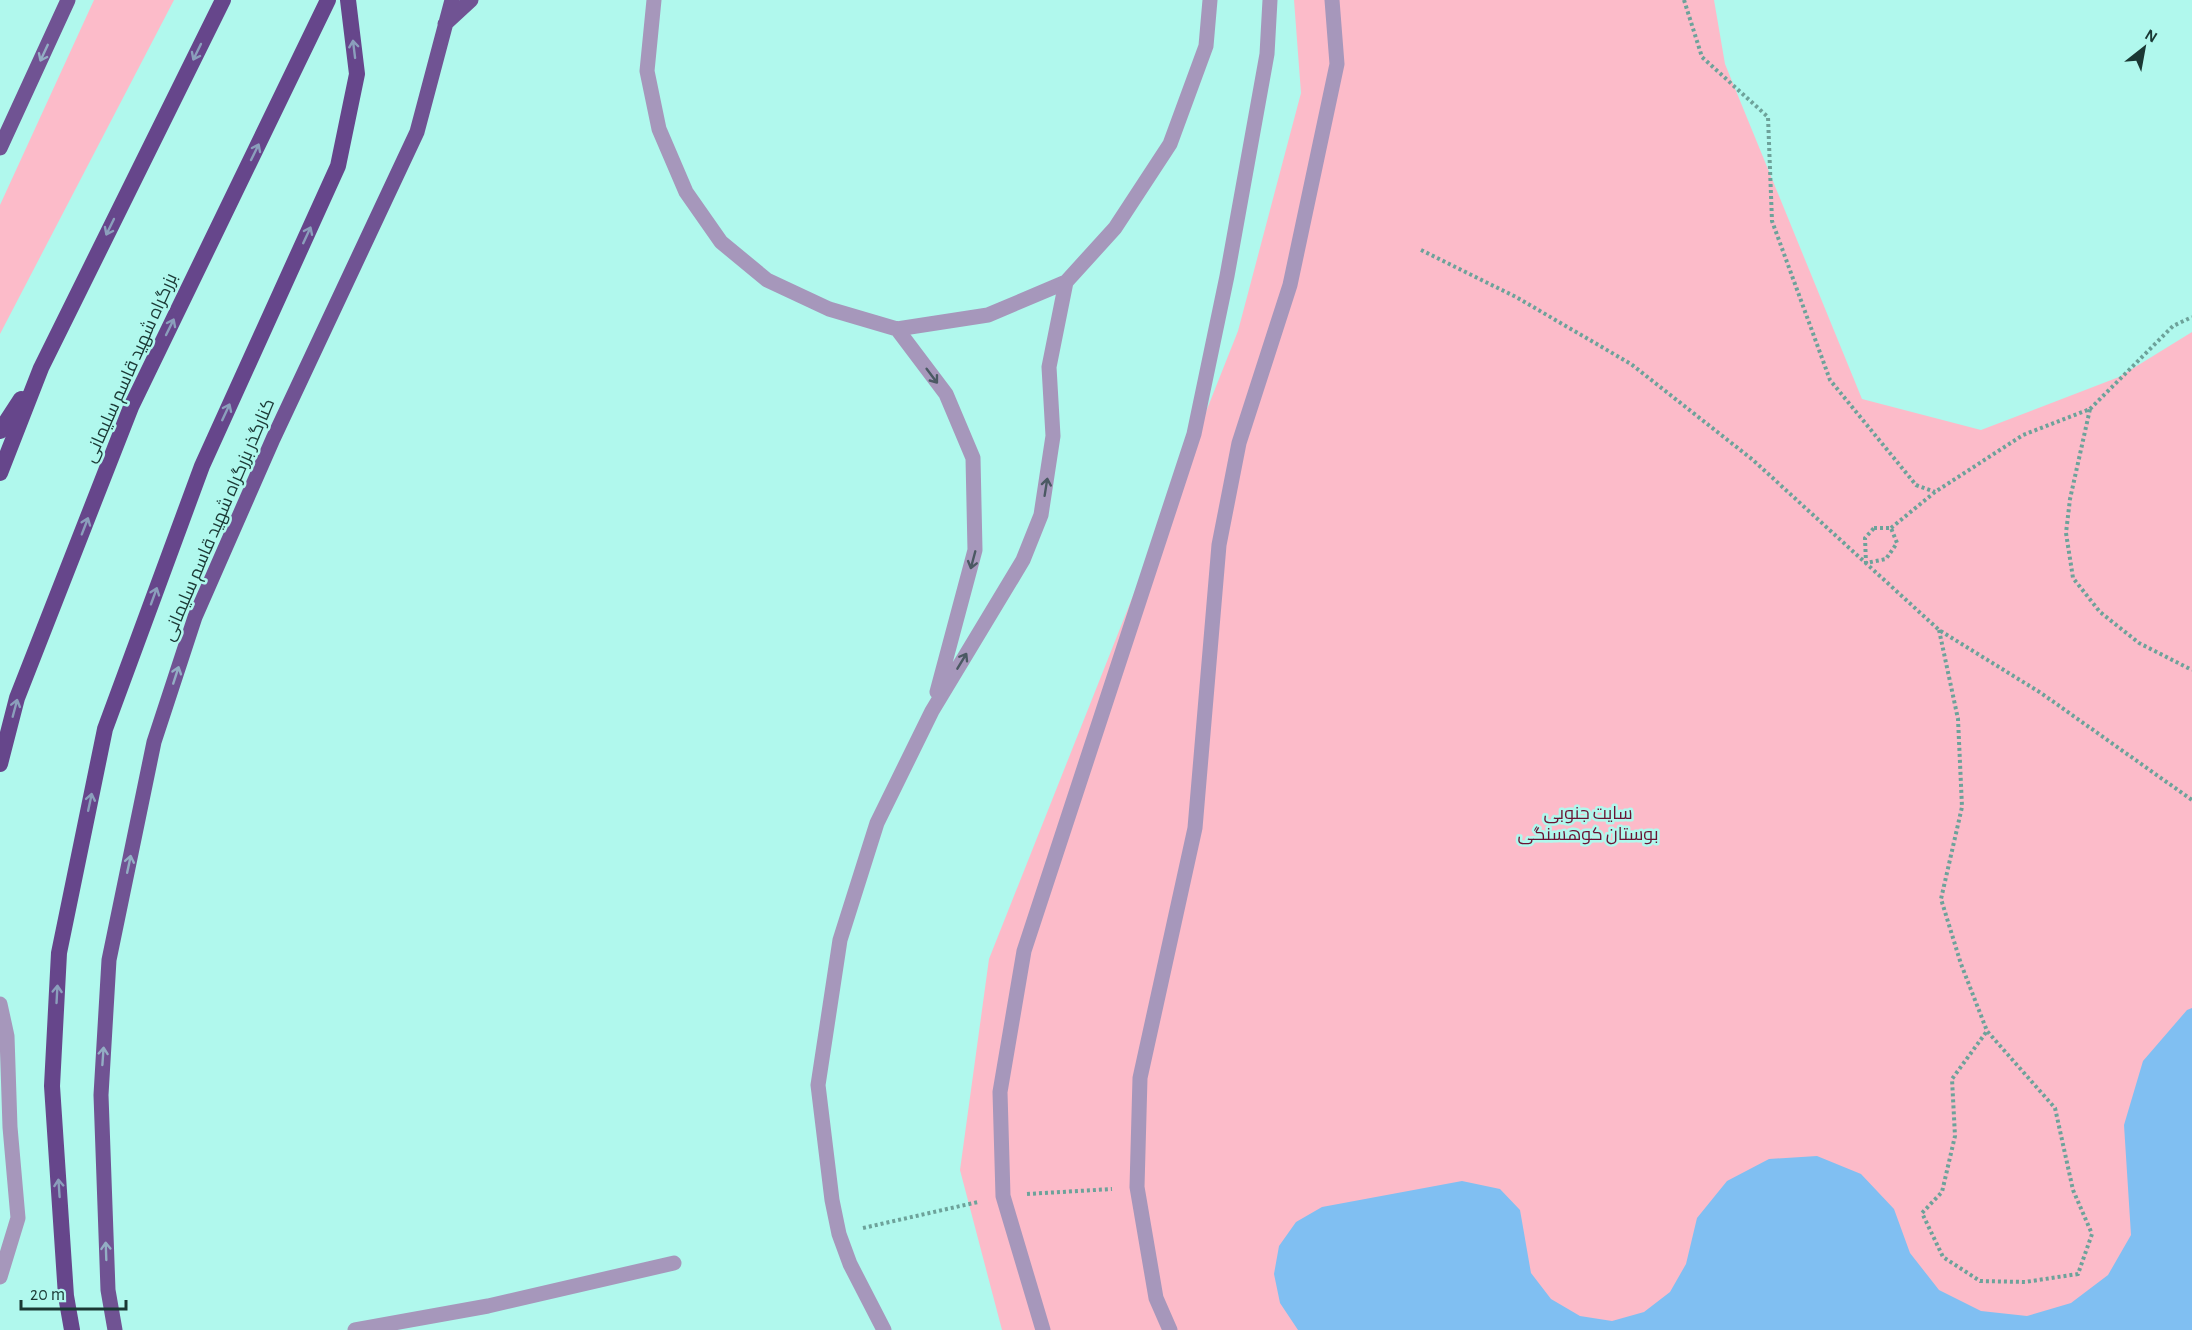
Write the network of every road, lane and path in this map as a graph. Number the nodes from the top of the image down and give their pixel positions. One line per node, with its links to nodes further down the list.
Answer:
1 (68, 0): 13 (main road, one-way to 13)
2 (223, 0): 18 (highway, one-way to 18)
3 (328, 0): 28 (highway, بزرگراه شهید قاسم سلیمانی, one-way to 3)
4 (348, 0): 34 (highway, one-way to 4)
5 (452, 0): 12 (main road, کنارگذر بزرگراه شهید قاسم سلیمانی)
6 (471, 0): 12 (main road)
7 (654, 0): 17 (street)
8 (1210, 0): 15 (street)
9 (1270, 0): 38 (street)
10 (1332, 0): 39 (street)
11 (1684, 0): 22 (path)
12 (445, 24): 35 (main road, کنارگذر بزرگراه شهید قاسم سلیمانی, one-way to 12)
13 (0, 148)
14 (1421, 250): 24 (path)
15 (1066, 282): 17 (street); 27 (street, one-way to 15)
16 (2192, 317): 19 (path)
17 (897, 329): 27 (street, one-way to 27)
18 (41, 368): 20 (highway); 21 (highway)
19 (2090, 409): 22 (path); 26 (path)
20 (0, 431)
21 (0, 473)
22 (1935, 492): 23 (path)
23 (1891, 528): 24 (path); 24 (path)
24 (1866, 563): 25 (path)
25 (1939, 630): 29 (path); 31 (path)
26 (2192, 670)
27 (932, 711): 37 (street)
28 (0, 764)
29 (2192, 800)
30 (0, 1005): 33 (street)
31 (1988, 1031): 31 (path)
32 (674, 1263): 36 (street)
33 (0, 1277)
34 (72, 1330)
35 (115, 1330)
36 (355, 1330)
37 (884, 1330)
38 (1043, 1330)
39 (1170, 1330)

